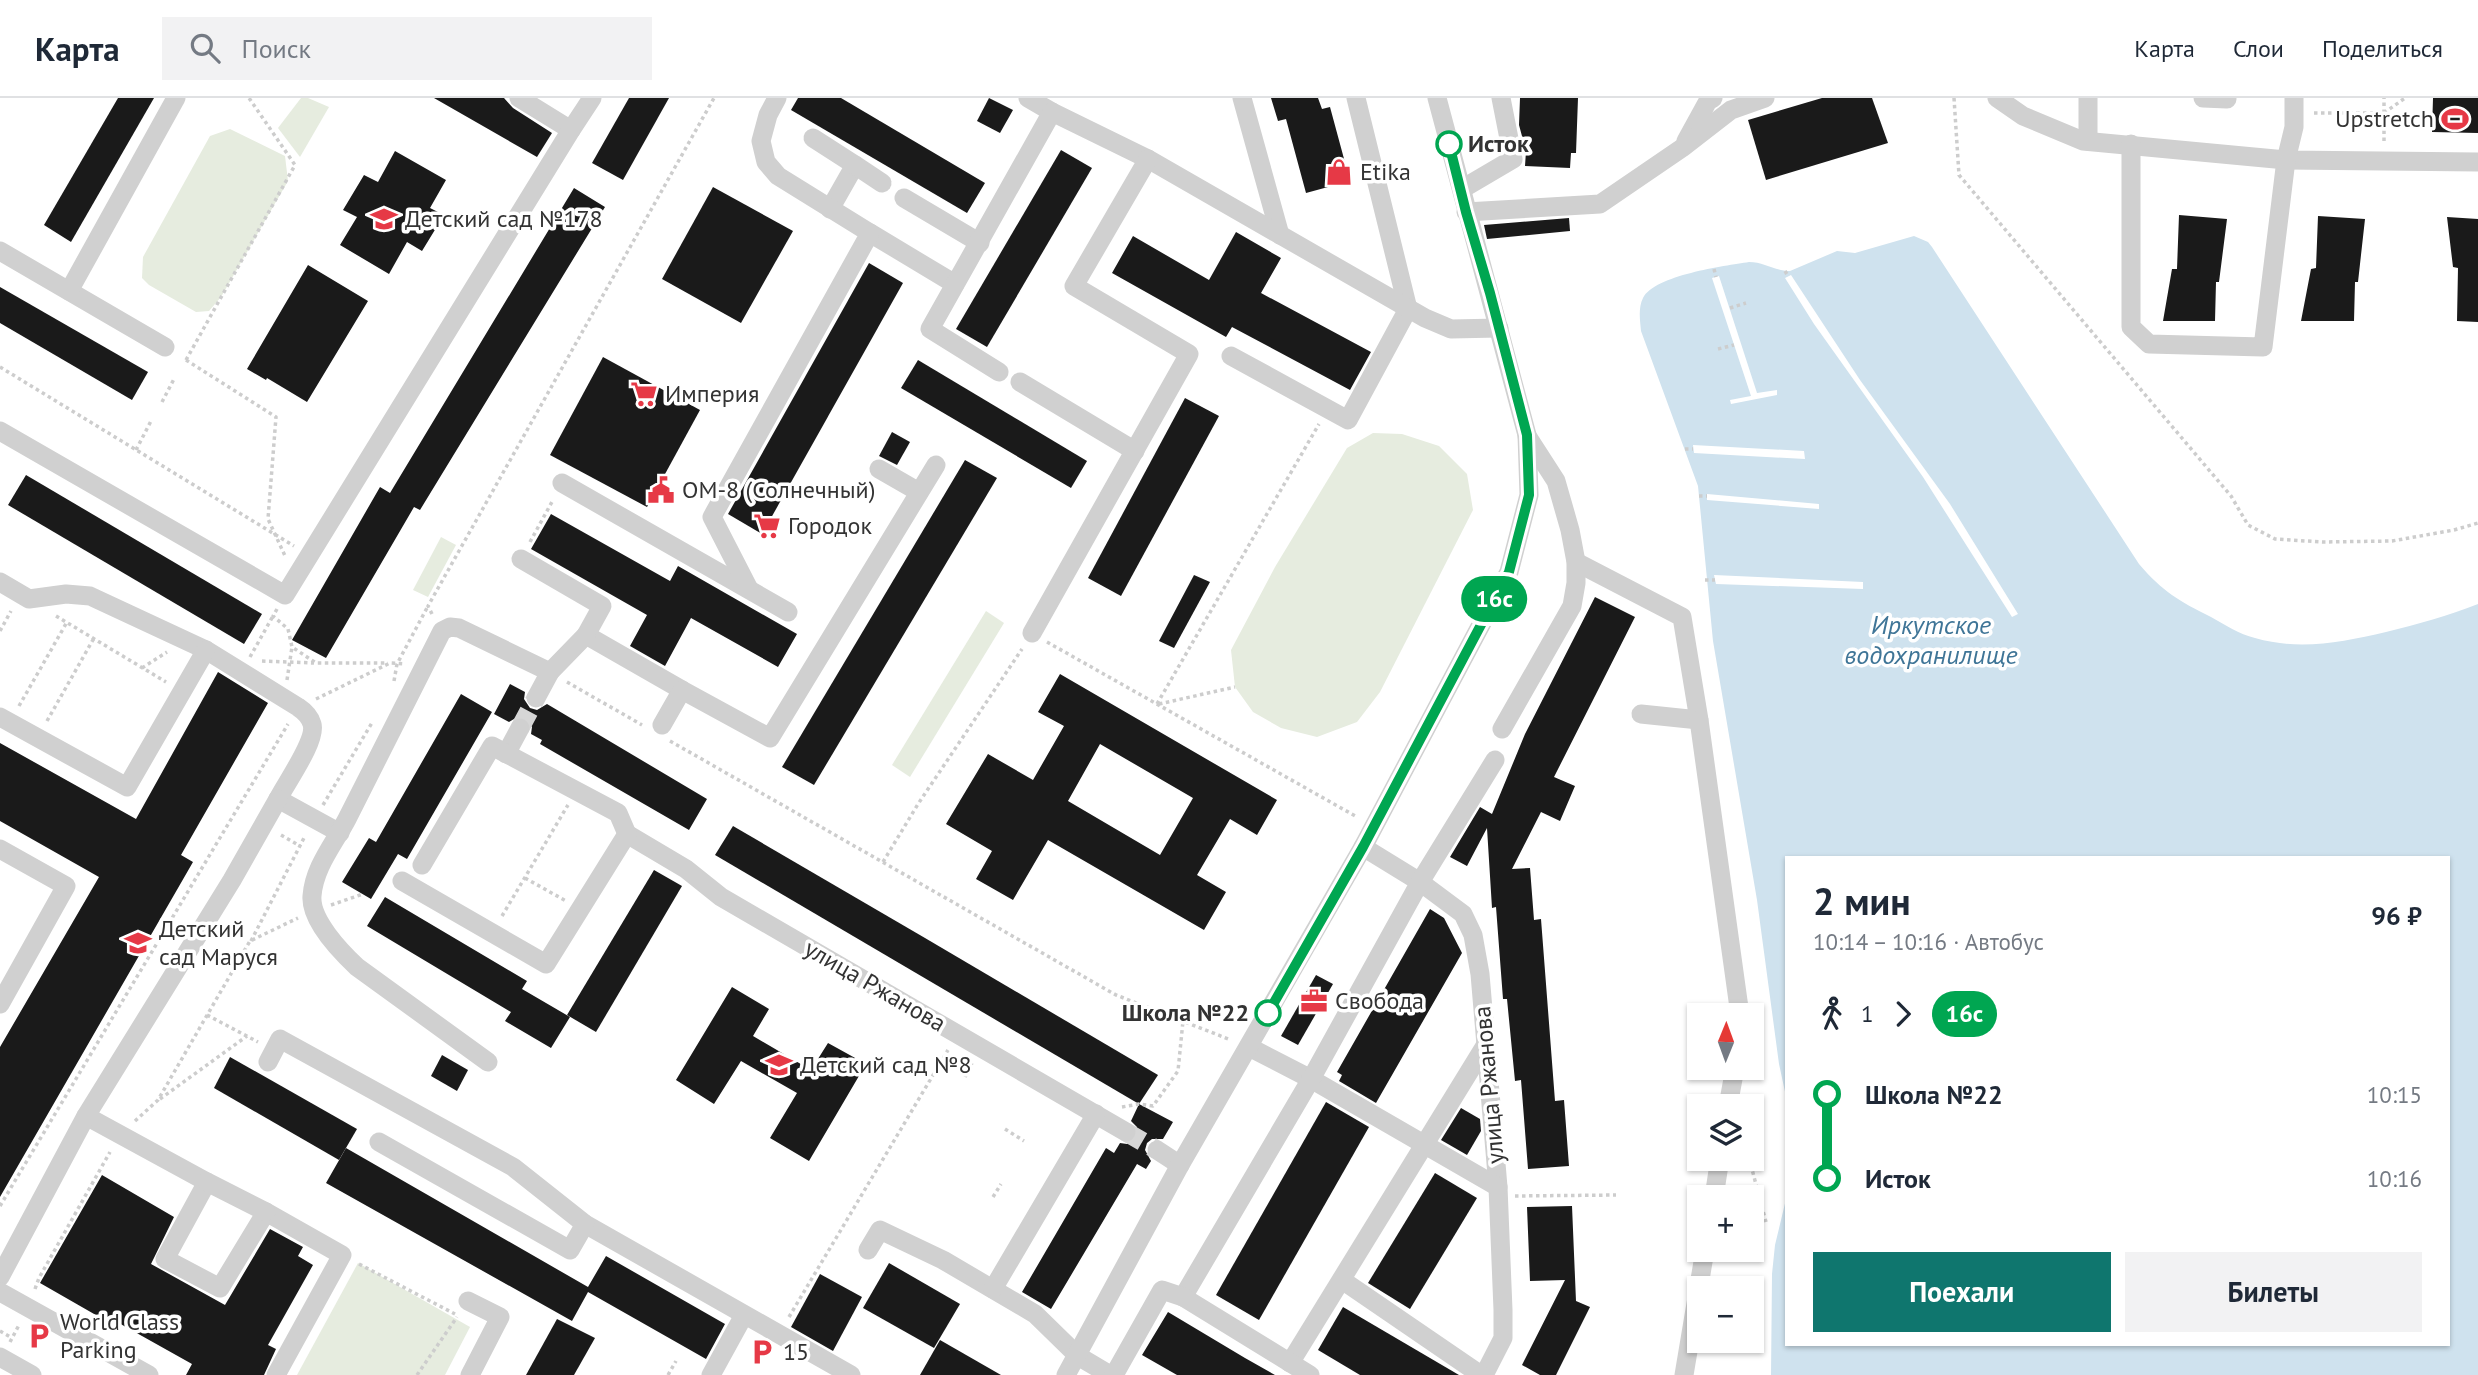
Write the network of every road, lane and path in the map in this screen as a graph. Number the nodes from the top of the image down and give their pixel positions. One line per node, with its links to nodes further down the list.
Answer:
1 (176, 98): 48 (street)
2 (248, 98): 57 (path)
3 (519, 98): 24 (street)
4 (592, 98): 24 (street)
5 (715, 98): 87 (path)
6 (778, 98): 37 (street)
7 (1028, 98): 22 (street)
8 (1242, 98): 40 (street)
9 (1356, 98): 51 (street)
10 (1437, 98): 35 (street)
11 (1501, 98): 35 (street)
12 (1713, 98): 29 (street)
13 (1765, 98): 29 (street)
14 (1954, 98): 77 (path)
15 (1997, 98): 26 (street)
16 (2088, 98): 26 (street)
17 (2203, 98): 20 (street)
18 (2385, 98): 23 (path)
19 (2405, 98): 23 (path)
20 (2227, 99)
21 (2294, 105): 23 (path); 31 (street)
22 (1052, 112): 30 (street); 41 (street)
23 (2384, 113): 27 (path)
24 (571, 130): 79 (street)
25 (813, 138): 33 (street)
26 (2088, 141): 28 (street)
27 (2384, 142)
28 (2131, 144): 31 (street); 31 (street)
29 (1682, 148): 38 (street)
30 (1147, 159): 40 (street); 70 (street)
31 (2286, 160): 32 (street)
32 (2478, 162)
33 (855, 165): 34 (street); 37 (street)
34 (882, 183)
35 (1462, 188): 38 (street)
36 (904, 198): 41 (street)
37 (830, 209): 39 (street)
38 (1466, 212): 52 (street)
39 (870, 233): 47 (street); 86 (street)
40 (1280, 235): 51 (street)
41 (980, 243): 47 (street)
42 (0, 251): 48 (street)
43 (1714, 269): 46 (path)
44 (1785, 271): 45 (path)
45 (1788, 276)
46 (1716, 277)
47 (956, 284): 59 (street)
48 (69, 291): 54 (street)
49 (1746, 303): 50 (path)
50 (1730, 308)
51 (1408, 309): 52 (street); 63 (street)
52 (1499, 328): 66 (street)
53 (1734, 345): 55 (path)
54 (166, 347): 57 (path)
55 (1718, 349)
56 (1231, 356): 63 (street)
57 (186, 360): 78 (path)
58 (0, 367): 69 (path)
59 (999, 372)
60 (174, 379): 62 (path)
61 (1020, 382): 70 (street)
62 (162, 402)
63 (1328, 409): 112 (path)
64 (151, 422): 69 (path)
65 (0, 431): 85 (street)
66 (1527, 435): 81 (street); 124 (street)
67 (1685, 449): 68 (path)
68 (1693, 449)
69 (136, 450): 78 (path)
70 (1135, 451): 93 (street)
71 (936, 465): 74 (street)
72 (878, 469): 74 (street)
73 (562, 482): 80 (path); 86 (street)
74 (919, 492): 108 (street)
75 (1699, 495): 76 (path)
76 (1707, 496)
77 (2478, 523)
78 (275, 535): 79 (path); 85 (path)
79 (309, 555): 85 (street)
80 (522, 559): 94 (street)
81 (1577, 562): 115 (street); 117 (street)
82 (1705, 580): 83 (path)
83 (1715, 580)
84 (0, 582): 96 (street)
85 (290, 587): 90 (path)
86 (750, 589): 88 (street)
87 (428, 606): 92 (path); 103 (path)
88 (788, 612)
89 (55, 615): 91 (path)
90 (273, 616): 97 (path); 98 (path)
91 (67, 622): 95 (path); 114 (path)
92 (442, 632): 104 (street); 106 (street)
93 (1032, 633): 112 (path); 129 (path)
94 (586, 635): 106 (street); 108 (street)
95 (94, 638): 105 (path); 119 (path)
96 (185, 640): 98 (street); 105 (path)
97 (292, 648): 100 (path); 101 (path)
98 (214, 655): 109 (street); 111 (street)
99 (262, 661): 100 (path)
100 (290, 662): 101 (path); 111 (path)
101 (316, 663): 102 (path)
102 (390, 663): 103 (path); 111 (path)
103 (397, 664): 104 (path)
104 (425, 665): 125 (street)
105 (142, 668): 109 (path)
106 (550, 672): 110 (street); 118 (path)
107 (1235, 687): 112 (path)
108 (682, 690): 118 (street)
109 (182, 692): 119 (street)
110 (536, 698)
111 (291, 703): 123 (street); 168 (path)
112 (1157, 704): 124 (path)
113 (1640, 714): 115 (street)
114 (5, 720): 119 (street)
115 (1699, 720): 138 (street)
116 (520, 728): 120 (street)
117 (1502, 729)
118 (658, 730): 129 (path)
119 (38, 738)
120 (506, 754): 122 (street); 130 (street)
121 (1495, 760): 133 (street)
122 (576, 791): 126 (street); 131 (path)
123 (278, 799): 125 (street); 153 (street)
124 (1374, 827): 127 (street)
125 (340, 833): 135 (street)
126 (627, 834): 136 (street); 142 (street, улица Ржанова)
127 (1363, 847): 133 (street, улица Ржанова); 145 (street)
128 (0, 849): 139 (street)
129 (883, 862): 141 (path)
130 (422, 865)
131 (525, 878): 136 (path); 137 (path)
132 (402, 881): 137 (street)
133 (1419, 881): 144 (street, улица Ржанова); 150 (street)
134 (363, 894): 135 (path)
135 (316, 910): 140 (path); 147 (street)
136 (580, 910): 137 (street)
137 (492, 933)
138 (1738, 1003)
139 (0, 1004)
140 (207, 1015): 143 (path); 151 (path)
141 (1182, 1021): 145 (path); 152 (path)
142 (958, 1034): 152 (street, улица Ржанова); 184 (path)
143 (247, 1036): 146 (path); 151 (path)
144 (1485, 1045): 159 (street); 165 (street, улица Ржанова)
145 (1249, 1047): 150 (street); 161 (street)
146 (271, 1056): 171 (street)
147 (488, 1062)
148 (972, 1063): 149 (path)
149 (965, 1077)
150 (1311, 1079): 159 (street); 179 (street)
151 (158, 1100): 156 (path)
152 (1096, 1114): 155 (street, улица Ржанова); 177 (street)
153 (86, 1116): 156 (street); 175 (street)
154 (1005, 1129): 157 (path)
155 (1126, 1132)
156 (120, 1134): 163 (street); 180 (path)
157 (1024, 1141)
158 (379, 1142): 171 (street)
159 (1424, 1146): 165 (street); 176 (street)
160 (1157, 1150): 161 (street)
161 (1180, 1164): 186 (street)
162 (1752, 1171): 170 (path)
163 (206, 1182): 169 (street); 169 (street)
164 (1001, 1184): 167 (path)
165 (1505, 1192): 166 (path); 201 (street, улица Ржанова)
166 (1616, 1195)
167 (993, 1196)
168 (0, 1206)
169 (266, 1212): 192 (street)
170 (1766, 1222)
171 (585, 1224): 182 (street)
172 (868, 1250): 177 (street)
173 (1703, 1262): 202 (street)
174 (358, 1263): 181 (path)
175 (0, 1277)
176 (1342, 1280): 189 (street); 201 (street)
177 (993, 1289): 186 (street)
178 (0, 1292): 180 (street)
179 (1183, 1297): 189 (street); 199 (street)
180 (28, 1308): 185 (path); 191 (street)
181 (463, 1308): 193 (path); 194 (street)
182 (744, 1315): 184 (street); 196 (street)
183 (0, 1331): 185 (path)
184 (779, 1334): 197 (street)
185 (12, 1338): 187 (path)
186 (1078, 1356): 198 (street); 199 (street)
187 (3, 1358): 190 (street)
188 (676, 1361): 195 (path)
189 (1290, 1363): 200 (street)
190 (32, 1375)
191 (149, 1375)
192 (276, 1375)
193 (417, 1375)
194 (470, 1375)
195 (668, 1375)
196 (711, 1375)
197 (851, 1375)
198 (1066, 1375)
199 (1112, 1375)
200 (1310, 1375)
201 (1482, 1375)
202 (1684, 1375)

